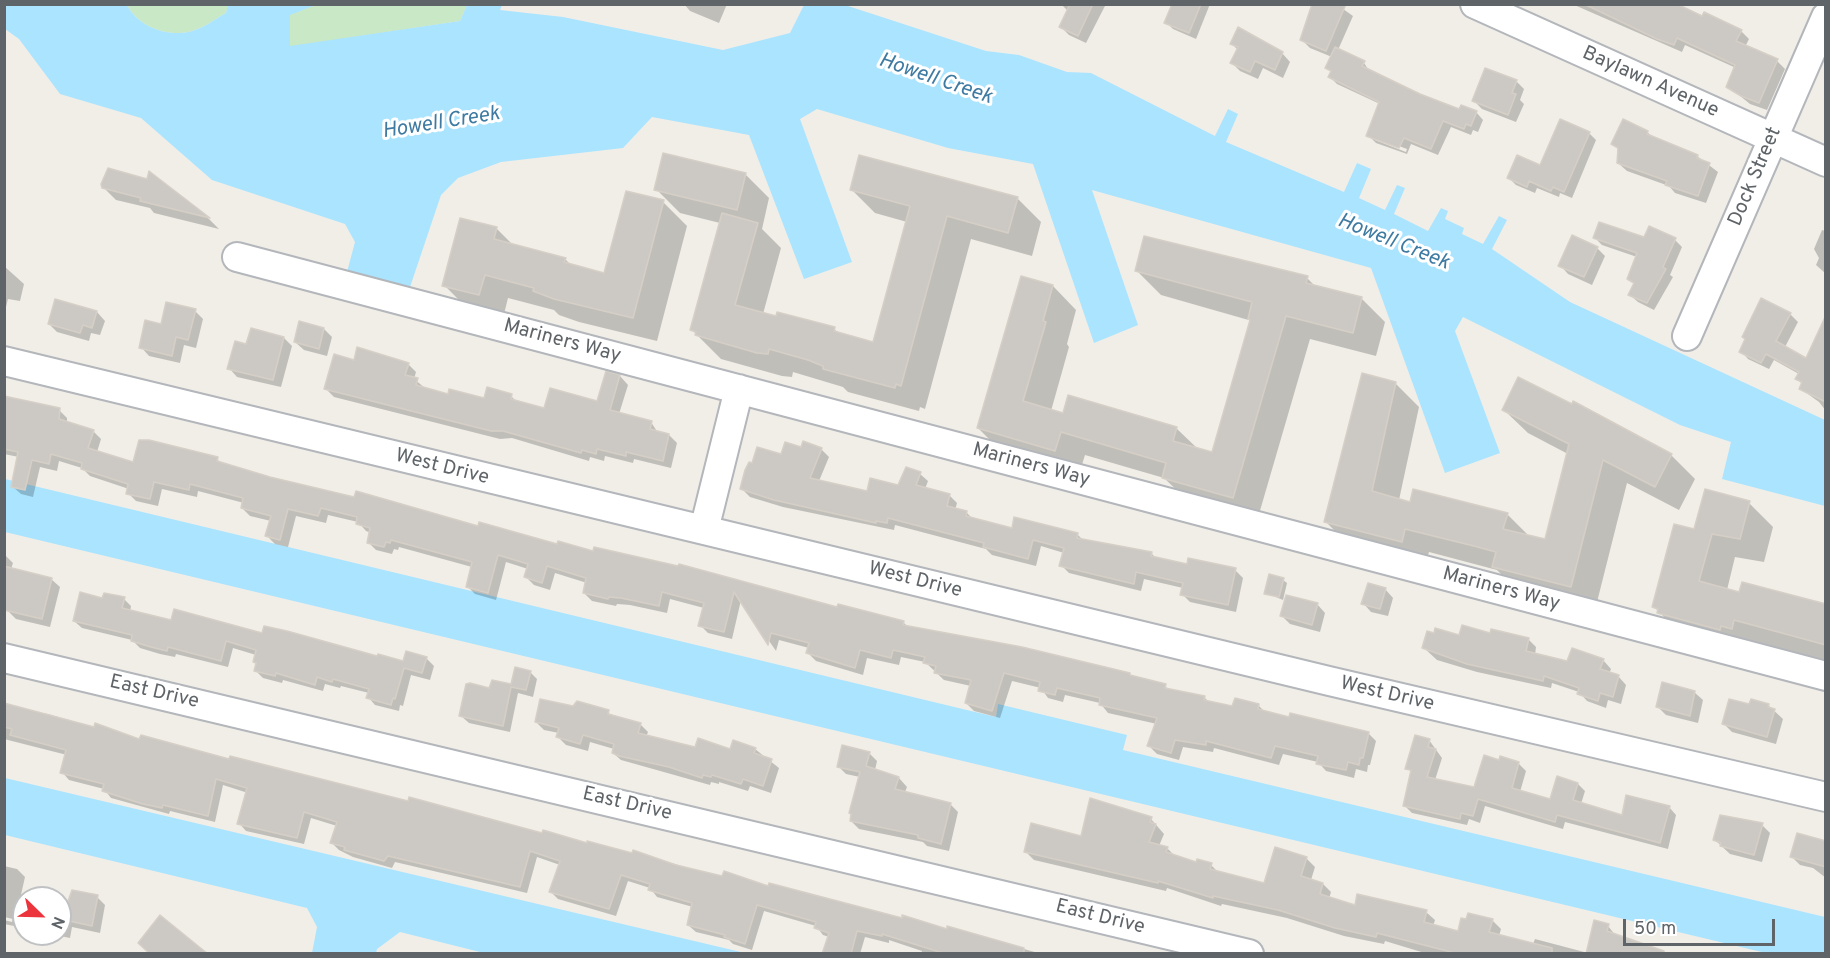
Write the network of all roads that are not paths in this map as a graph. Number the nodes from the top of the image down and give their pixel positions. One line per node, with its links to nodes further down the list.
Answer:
1 (1475, 4): 3 (street, Baylawn Avenue)
2 (1826, 17): 3 (street, Dock Street)
3 (1773, 138): 4 (street, Baylawn Avenue); 6 (street, Dock Street)
4 (1826, 162)
5 (237, 257): 8 (street, Mariners Way)
6 (1687, 336)
7 (4, 361): 9 (street, West Drive)
8 (739, 389): 9 (street); 11 (street, Mariners Way)
9 (704, 530): 12 (street, West Drive)
10 (4, 658): 13 (street, East Drive)
11 (1826, 676)
12 (1826, 797)
13 (1249, 954)

